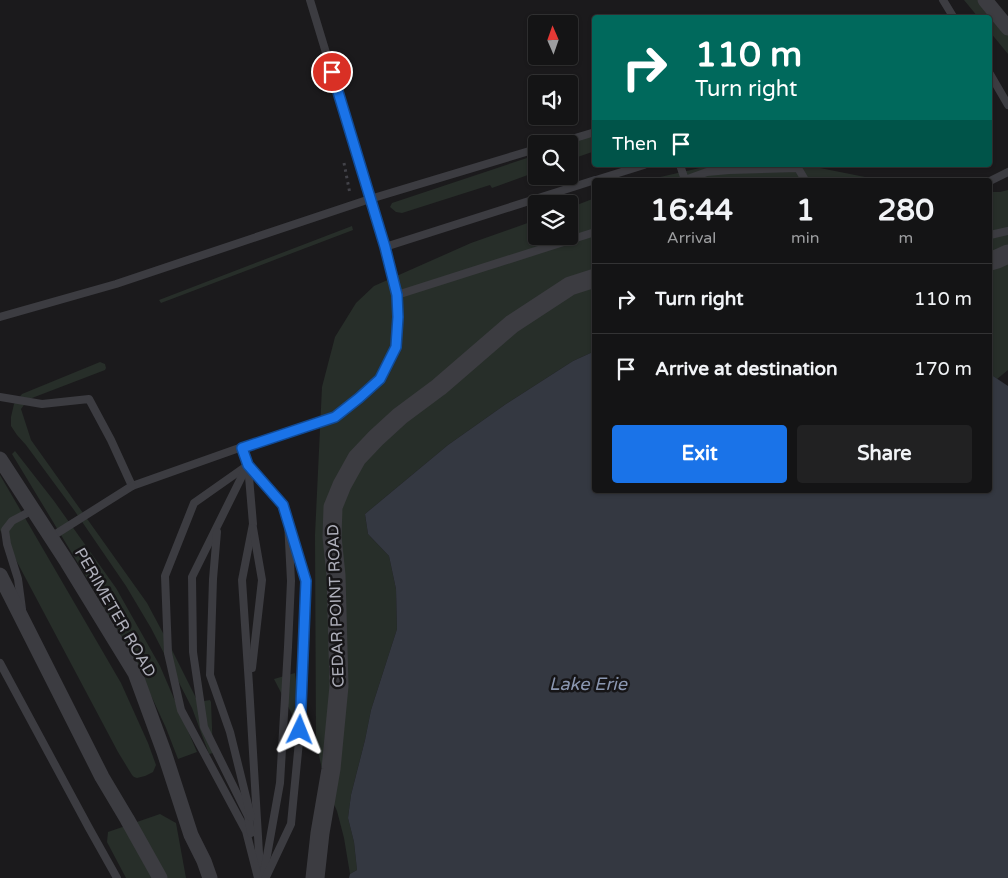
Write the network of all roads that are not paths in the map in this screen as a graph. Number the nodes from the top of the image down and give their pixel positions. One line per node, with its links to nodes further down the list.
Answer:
1 (310, 0): 18 (lane)
2 (943, 0): 4 (lane)
3 (985, 0): 5 (street)
4 (952, 15)
5 (1008, 28)
6 (992, 77): 7 (lane)
7 (1008, 105)
8 (592, 133): 9 (lane)
9 (578, 137)
10 (528, 151): 18 (lane)
11 (638, 167): 13 (lane)
12 (1008, 172): 16 (lane)
13 (602, 178)
14 (690, 178): 15 (lane)
15 (804, 178)
16 (992, 180)
17 (592, 181): 22 (lane)
18 (370, 199): 22 (lane); 27 (lane)
19 (1008, 231): 21 (lane)
20 (592, 233): 26 (lane)
21 (992, 235)
22 (385, 247): 26 (lane)
23 (1008, 254): 24 (street)
24 (992, 260)
25 (592, 279): 46 (street, CEDAR POINT ROAD)
26 (397, 295): 29 (lane)
27 (0, 317)
28 (0, 397): 32 (lane)
29 (242, 448): 31 (lane); 32 (lane)
30 (0, 459): 33 (street, PERIMETER ROAD)
31 (248, 465): 34 (lane); 35 (lane); 36 (lane); 45 (lane)
32 (132, 486): 37 (lane)
33 (34, 510): 37 (street, PERIMETER ROAD); 39 (lane)
34 (288, 521): 45 (lane); 45 (lane)
35 (253, 524): 41 (lane); 41 (lane)
36 (217, 528): 45 (lane); 45 (lane)
37 (51, 537): 44 (street, PERIMETER ROAD)
38 (0, 575): 39 (street)
39 (24, 624): 43 (street)
40 (0, 663): 42 (lane)
41 (250, 685): 45 (lane)
42 (117, 878)
43 (160, 878)
44 (210, 878)
45 (261, 878)
46 (315, 878)

